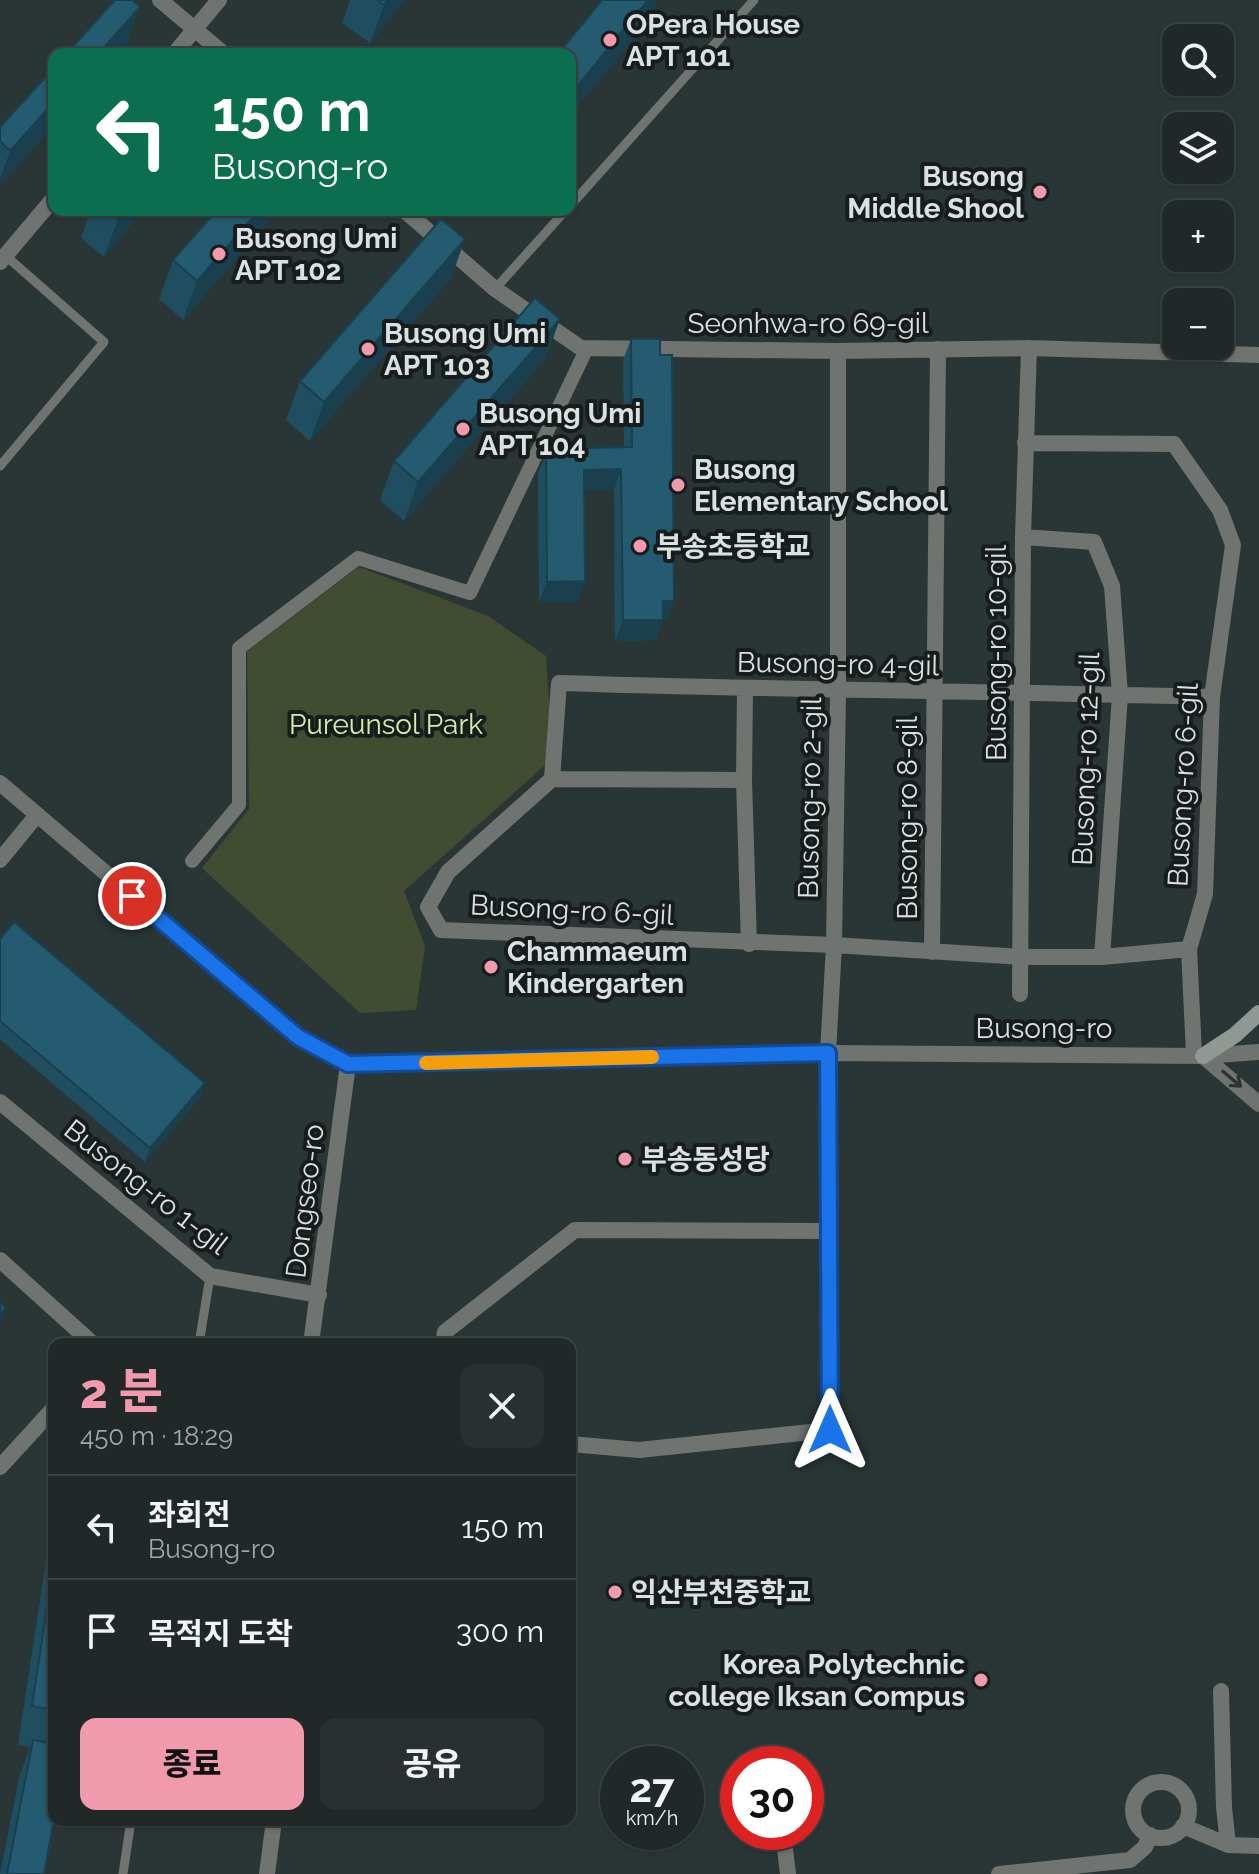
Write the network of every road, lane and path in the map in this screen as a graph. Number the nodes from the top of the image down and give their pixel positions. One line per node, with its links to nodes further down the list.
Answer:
1 (160, 0): 4 (street)
2 (219, 0): 4 (street)
3 (750, 1): 7 (lane)
4 (195, 29): 5 (street); 6 (street)
5 (179, 48)
6 (217, 48)
7 (576, 199)
8 (48, 205): 11 (street)
9 (411, 216): 12 (street, Seonhwa-ro 69-gil)
10 (561, 216): 12 (lane)
11 (3, 259): 19 (lane)
12 (495, 289): 13 (street, Seonhwa-ro 69-gil)
13 (587, 348): 16 (street, Seonhwa-ro 69-gil); 32 (street)
14 (1029, 348): 15 (street, Seonhwa-ro 69-gil); 17 (street, Seonhwa-ro 69-gil); 18 (street, Busong-ro 10-gil)
15 (938, 349): 16 (street, Seonhwa-ro 69-gil); 23 (street, Busong-ro 8-gil)
16 (838, 351): 22 (street, Busong-ro 2-gil)
17 (1259, 355)
18 (1025, 443): 20 (street, Busong-ro 10-gil); 26 (street, Busong-ro 6-gil)
19 (0, 466)
20 (1023, 537): 24 (street, Busong-ro 10-gil); 25 (street, Busong-ro 12-gil)
21 (745, 689): 22 (street, Busong-ro 4-gil); 27 (street, Busong-ro 4-gil); 28 (street)
22 (838, 691): 23 (street, Busong-ro 4-gil); 34 (street, Busong-ro 2-gil)
23 (934, 691): 24 (street, Busong-ro 4-gil); 36 (street, Busong-ro 8-gil)
24 (1023, 693): 25 (street, Busong-ro 4-gil); 37 (street, Busong-ro 10-gil)
25 (1120, 695): 26 (street, Busong-ro 4-gil); 38 (street, Busong-ro 12-gil)
26 (1212, 697): 35 (street, Busong-ro 6-gil)
27 (552, 779): 28 (street); 33 (street, Busong-ro 6-gil)
28 (744, 780): 33 (street)
29 (0, 783): 30 (street, Busong-ro)
30 (37, 815): 31 (street); 44 (street, Busong-ro)
31 (0, 860)
32 (192, 861)
33 (749, 944): 34 (street, Busong-ro 6-gil)
34 (834, 945): 36 (street, Busong-ro 6-gil); 42 (street, Busong-ro 2-gil)
35 (1189, 949): 38 (street, Busong-ro 6-gil); 43 (street)
36 (932, 952): 37 (street, Busong-ro 6-gil)
37 (1021, 957): 38 (street, Busong-ro 6-gil); 39 (street, Busong-ro 10-gil)
38 (1102, 957)
39 (1020, 994)
40 (1259, 1013): 43 (main road)
41 (1259, 1052): 43 (street, Busong-ro)
42 (828, 1053): 43 (street, Busong-ro); 44 (street, Busong-ro); 47 (street)
43 (1198, 1055): 46 (street, one-way to 46)
44 (348, 1064): 50 (street, Dongseo-ro)
45 (0, 1102): 49 (street, Busong-ro 1-gil)
46 (1259, 1104)
47 (830, 1231): 54 (street); 56 (street)
48 (0, 1260): 51 (street)
49 (210, 1276): 50 (street, Busong-ro 1-gil); 52 (lane)
50 (319, 1295): 53 (street, Dongseo-ro)
51 (86, 1338)
52 (200, 1338)
53 (312, 1338)
54 (444, 1338)
55 (48, 1415): 57 (street)
56 (576, 1445)
57 (0, 1467)
58 (1221, 1691): 63 (street)
59 (130, 1826): 66 (lane)
60 (273, 1826): 67 (street)
61 (1183, 1826): 62 (street); 62 (street); 63 (street)
62 (1150, 1835): 69 (street)
63 (1228, 1845): 64 (street)
64 (1259, 1846)
65 (785, 1850): 68 (street)
66 (123, 1874)
67 (267, 1874)
68 (788, 1874)
69 (999, 1874)

